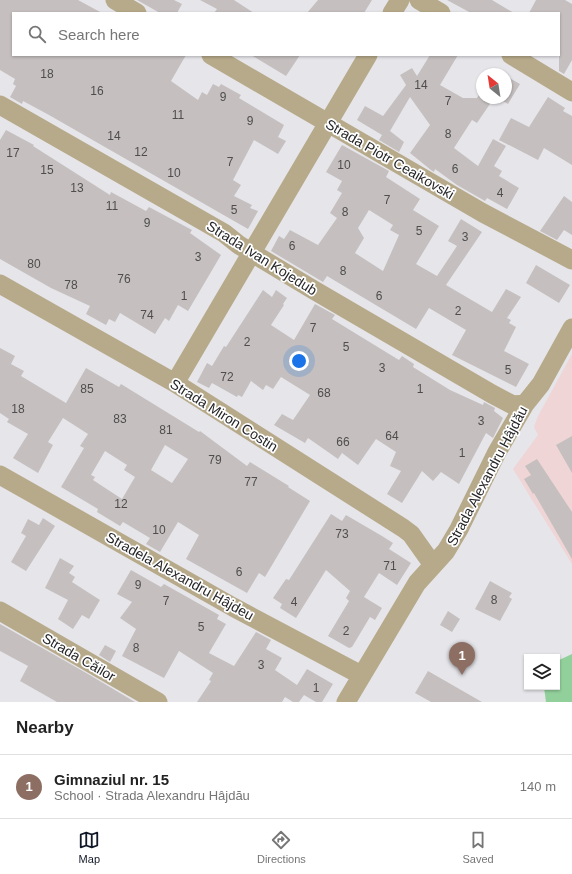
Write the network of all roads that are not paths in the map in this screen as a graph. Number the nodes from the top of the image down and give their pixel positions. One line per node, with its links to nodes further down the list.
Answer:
1 (115, 0): 4 (street)
2 (400, 0): 5 (street)
3 (419, 0): 6 (street)
4 (135, 12)
5 (393, 12)
6 (439, 12)
7 (212, 56): 12 (street, Strada Piotr Ceaikovski)
8 (367, 56): 12 (street)
9 (513, 56): 10 (street)
10 (572, 92)
11 (0, 105): 13 (street, Strada Ivan Kojedub)
12 (330, 123): 13 (street); 14 (street, Strada Piotr Ceaikovski)
13 (251, 252): 17 (street); 18 (street, Strada Ivan Kojedub)
14 (572, 260)
15 (0, 284): 17 (street, Strada Miron Costin)
16 (572, 328): 18 (street, Strada Alexandru Hâjdău)
17 (175, 383): 20 (street, Strada Miron Costin)
18 (525, 404): 20 (street, Strada Alexandru Hâjdău)
19 (0, 475): 22 (street, Stradela Alexandru Hâjdeu)
20 (432, 565): 22 (street, Strada Alexandru Hâjdău)
21 (0, 611): 23 (street, Strada Căilor)
22 (361, 676): 24 (street, Strada Alexandru Hâjdău)
23 (158, 702)
24 (346, 702)

